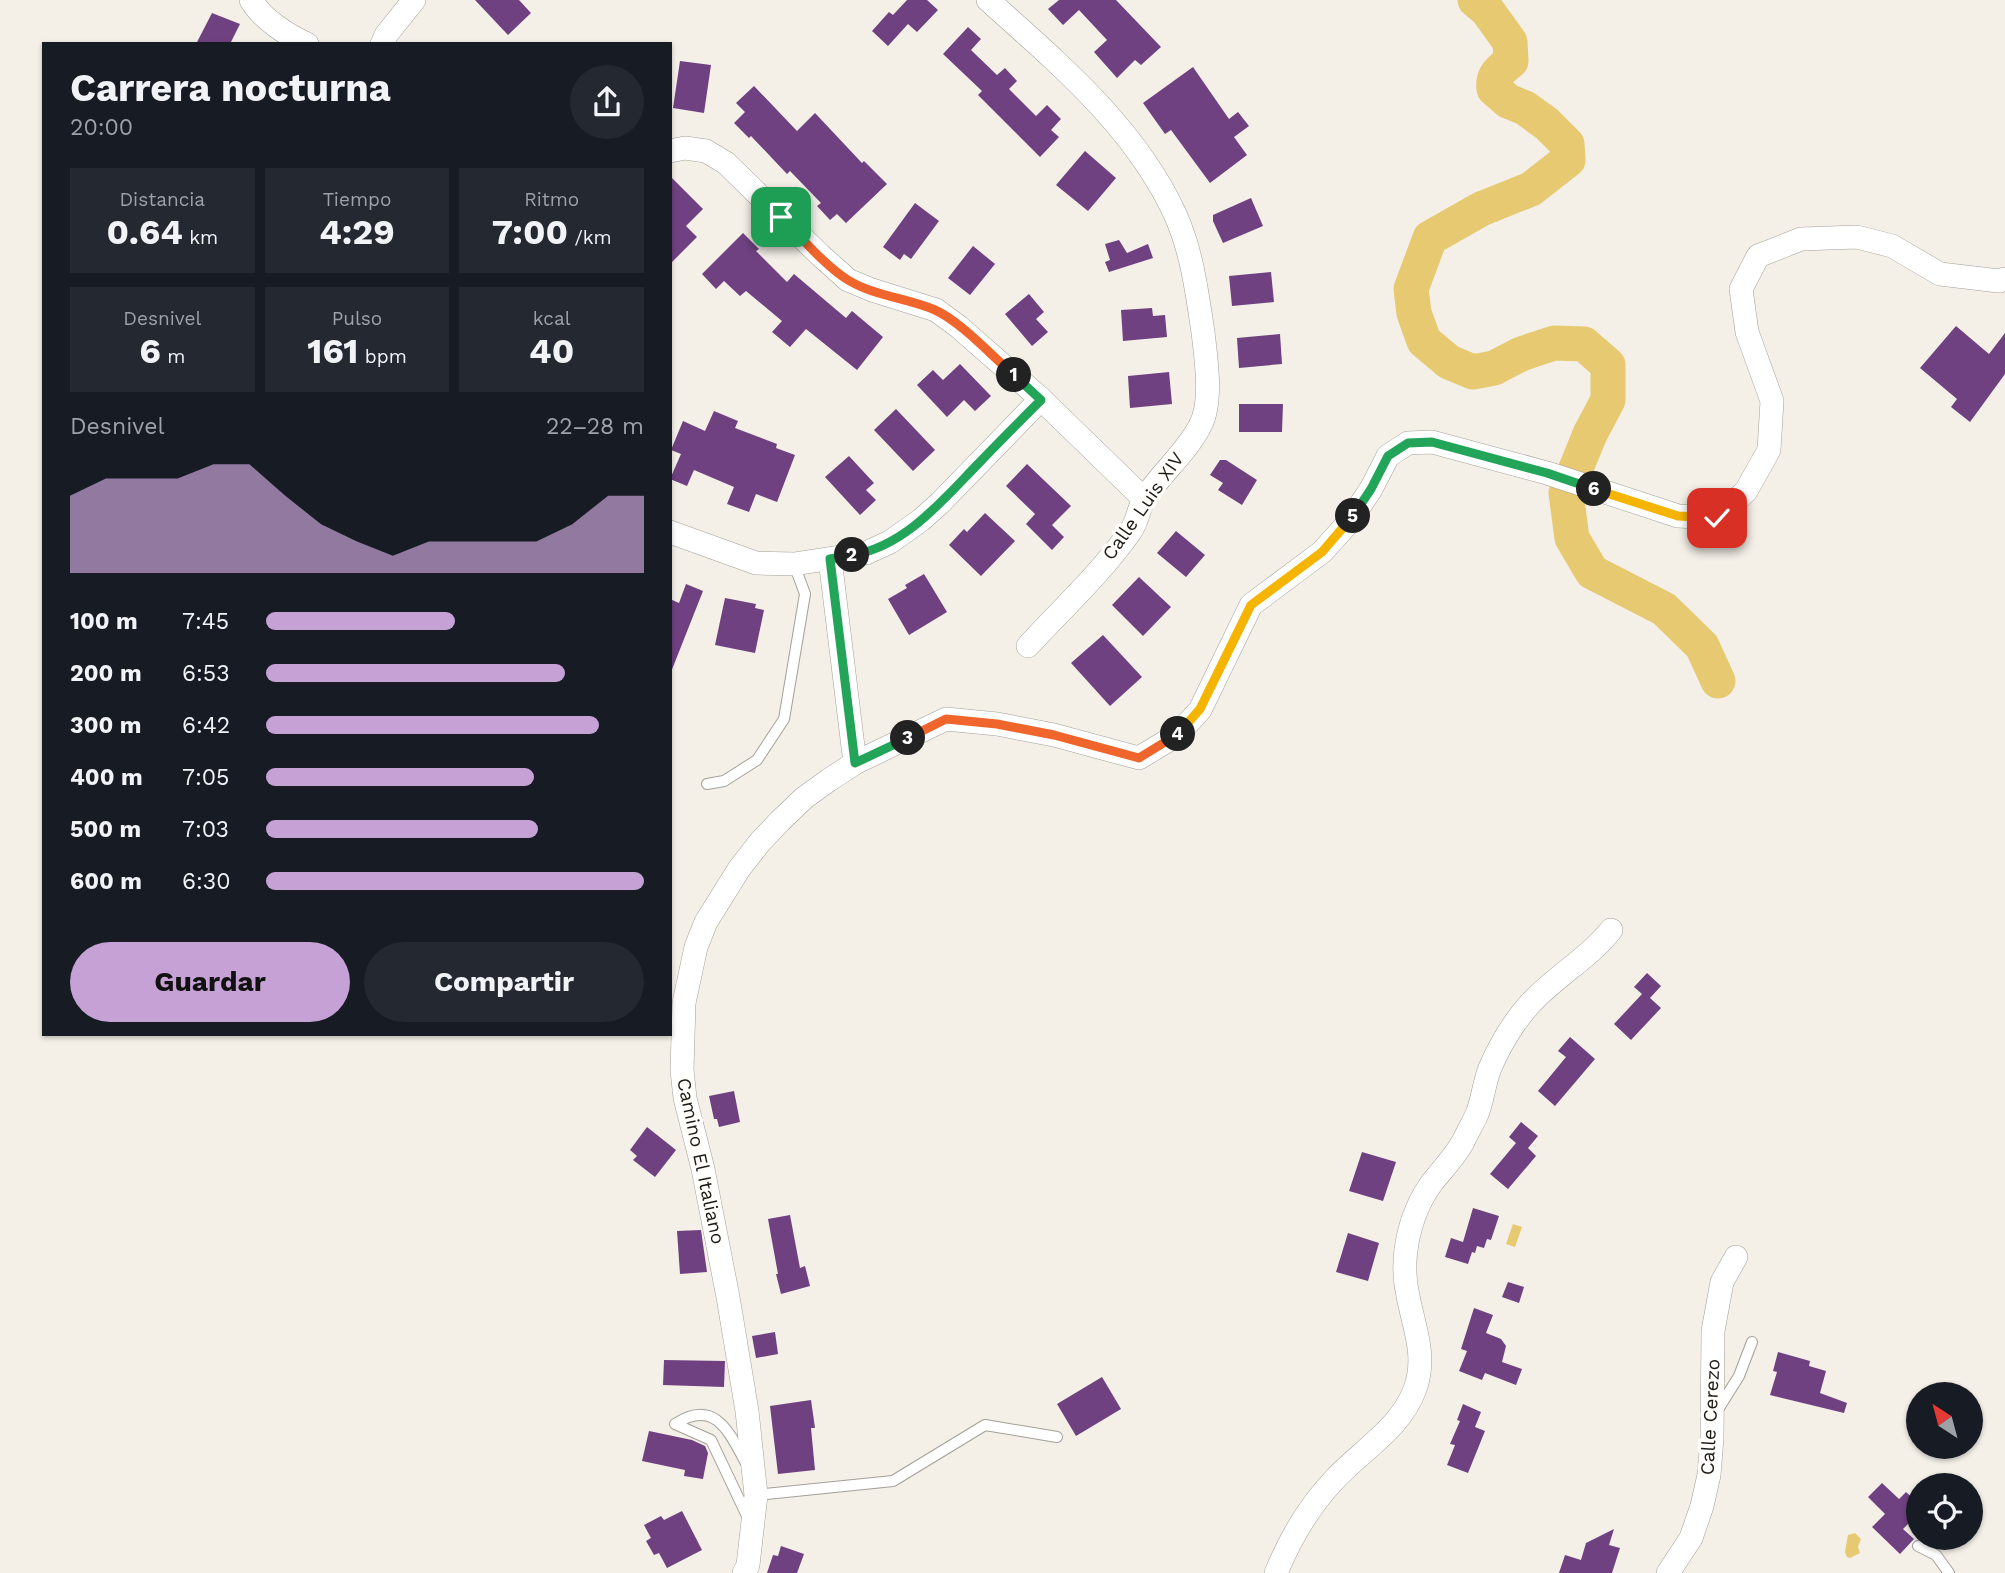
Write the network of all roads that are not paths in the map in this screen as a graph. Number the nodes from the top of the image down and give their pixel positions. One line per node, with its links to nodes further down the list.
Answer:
1 (251, 0): 4 (street)
2 (414, 0): 5 (street)
3 (988, 0): 9 (street, Calle Luis XIV)
4 (303, 42)
5 (383, 42)
6 (672, 151): 8 (street)
7 (2005, 279): 14 (street, Camino El Italiano)
8 (1041, 400): 9 (street); 11 (street)
9 (1144, 499): 13 (street, Calle Luis XIV)
10 (672, 533): 12 (street)
11 (830, 559): 12 (street); 14 (street)
12 (793, 564): 15 (lane)
13 (1028, 646)
14 (855, 763): 21 (street, Camino El Italiano)
15 (707, 784)
16 (1611, 930): 25 (street)
17 (1736, 1257): 19 (street, Calle Cerezo)
18 (1752, 1342): 19 (lane)
19 (1712, 1418): 26 (street, Calle Cerezo)
20 (1057, 1437): 21 (lane)
21 (756, 1488): 22 (street, Camino El Italiano); 22 (lane)
22 (753, 1527): 24 (street, Camino El Italiano)
23 (1926, 1550): 27 (lane)
24 (744, 1573)
25 (1276, 1573)
26 (1668, 1573)
27 (1949, 1573)

